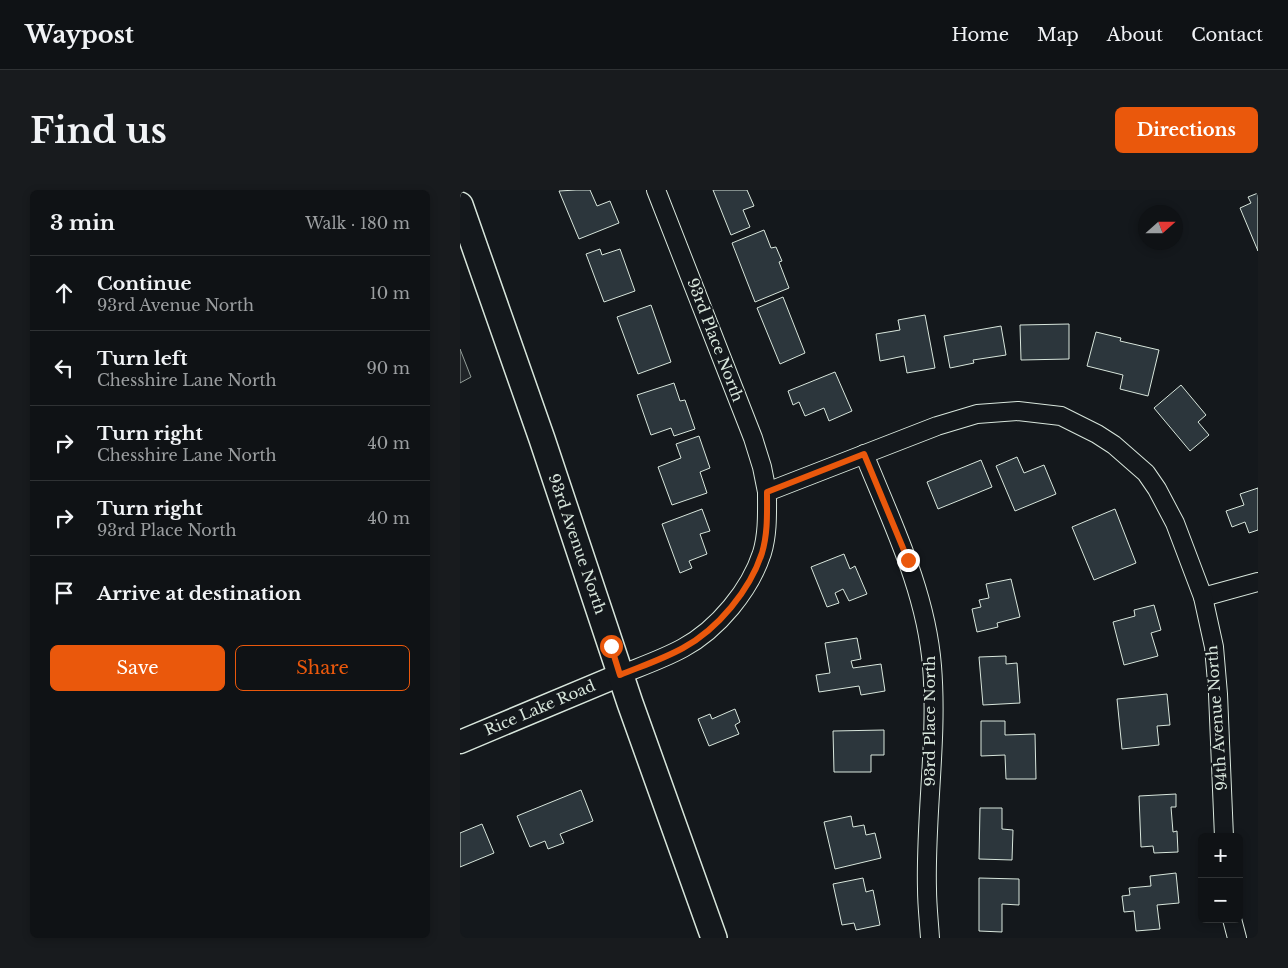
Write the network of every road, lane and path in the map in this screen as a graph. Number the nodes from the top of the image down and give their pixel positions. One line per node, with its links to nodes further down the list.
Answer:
1 (656, 190): 4 (street, 93rd Place North)
2 (460, 205): 7 (main road, 93rd Avenue North)
3 (864, 454): 4 (street, 94th Avenue North); 6 (street, 94th Avenue North); 12 (street, 93rd Place North)
4 (767, 492): 7 (street, 93rd Place North)
5 (1258, 582): 6 (street)
6 (1203, 597): 9 (street, 94th Avenue North)
7 (620, 675): 8 (street, Rice Lake Road); 11 (main road, 93rd Avenue North)
8 (460, 742)
9 (1224, 833)
10 (1233, 923): 13 (street)
11 (714, 938)
12 (930, 938)
13 (1237, 938)

